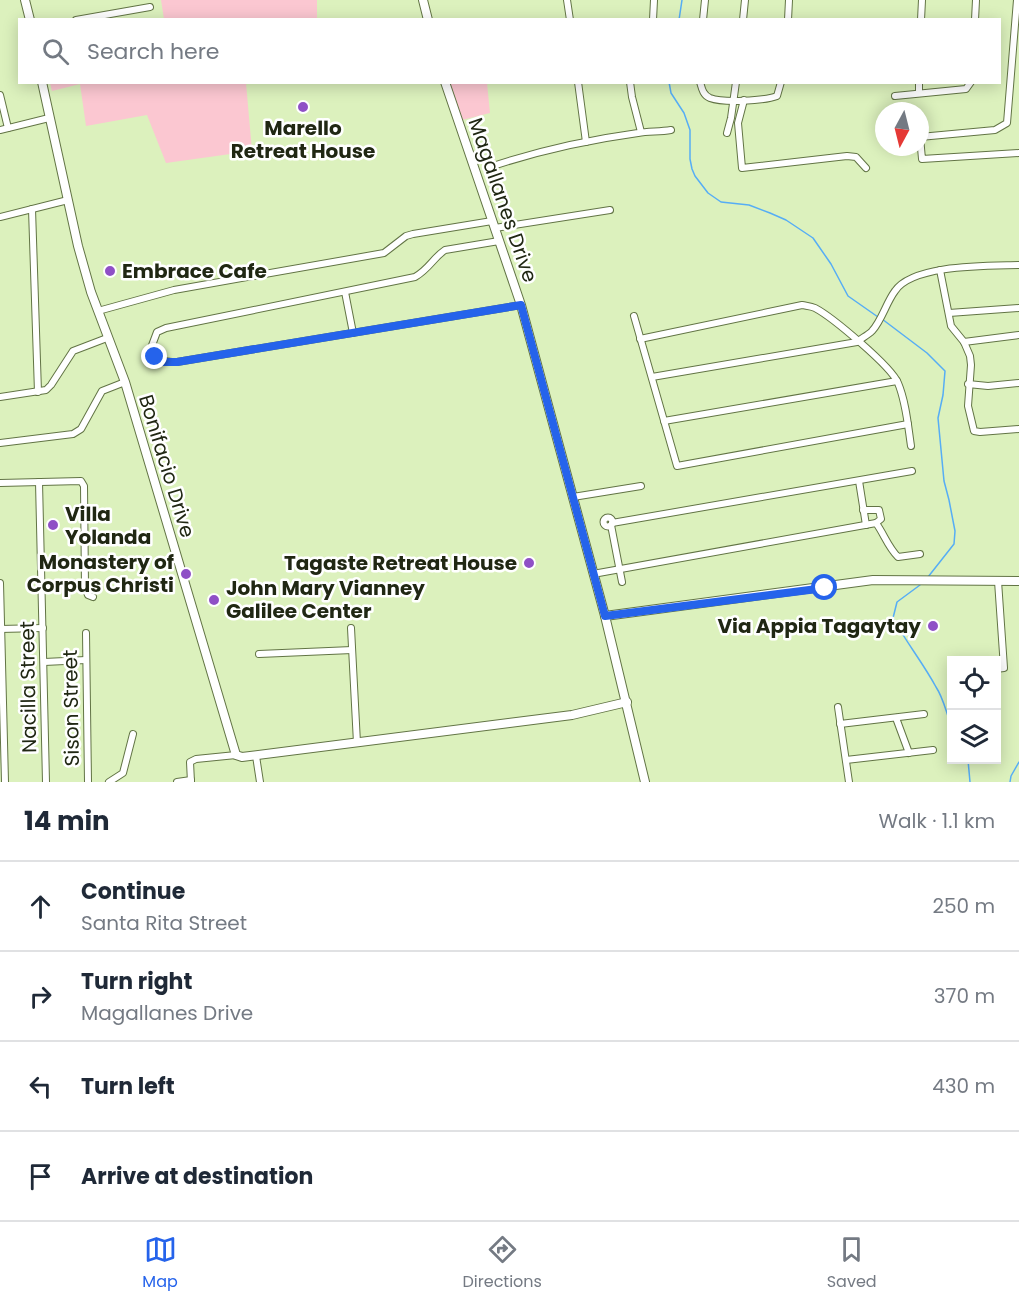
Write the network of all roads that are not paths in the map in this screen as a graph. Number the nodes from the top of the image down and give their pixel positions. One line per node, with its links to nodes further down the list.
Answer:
1 (25, 0): 13 (street)
2 (423, 0): 15 (street)
3 (567, 0): 16 (street)
4 (654, 0): 17 (street)
5 (705, 0): 18 (street)
6 (745, 0): 19 (street)
7 (789, 0): 20 (street)
8 (922, 0): 21 (street)
9 (976, 0): 22 (street)
10 (1017, 0): 12 (street)
11 (150, 7): 14 (street)
12 (1017, 12): 43 (street)
13 (30, 18)
14 (87, 18)
15 (428, 18)
16 (570, 18)
17 (653, 18)
18 (703, 18)
19 (743, 18)
20 (788, 18)
21 (921, 18)
22 (975, 18)
23 (42, 84): 37 (street, Bonifacio Drive)
24 (446, 84): 48 (street, Magallanes Drive)
25 (578, 84): 44 (street)
26 (630, 84): 41 (street)
27 (701, 84): 35 (street)
28 (736, 84): 35 (street)
29 (780, 84): 36 (street)
30 (919, 84): 32 (street)
31 (969, 84): 32 (street)
32 (919, 93): 34 (street)
33 (0, 95): 38 (street)
34 (895, 96)
35 (734, 100): 36 (street); 42 (street)
36 (744, 100): 47 (street)
37 (49, 118): 38 (street); 49 (street, Bonifacio Drive)
38 (8, 128): 39 (street)
39 (0, 130)
40 (670, 130): 41 (street)
41 (641, 132): 44 (street)
42 (727, 133)
43 (929, 136)
44 (586, 142): 48 (street)
45 (1019, 153): 46 (street)
46 (922, 156)
47 (866, 168)
48 (481, 170): 53 (street, Magallanes Drive)
49 (68, 200): 50 (street); 60 (street, Bonifacio Drive)
50 (32, 209): 52 (street); 74 (street)
51 (610, 210): 53 (street)
52 (0, 217)
53 (493, 224): 54 (street, Magallanes Drive); 60 (street)
54 (499, 241): 57 (street); 58 (street, Magallanes Drive)
55 (1019, 265): 56 (street)
56 (940, 270): 61 (street); 67 (street)
57 (345, 292): 63 (street); 63 (street)
58 (521, 305): 63 (street); 86 (street, Magallanes Drive)
59 (1019, 308): 61 (street)
60 (98, 311): 65 (street, Bonifacio Drive)
61 (949, 313): 68 (street)
62 (634, 316): 66 (street)
63 (353, 333)
64 (1019, 335): 68 (street)
65 (107, 338): 71 (street, Bonifacio Drive); 74 (street)
66 (640, 339): 67 (street); 69 (street)
67 (857, 342): 69 (street); 70 (street)
68 (964, 342): 73 (street)
69 (652, 377): 76 (street)
70 (897, 381): 76 (street); 77 (street)
71 (125, 382): 79 (street); 117 (street, Bonifacio Drive)
72 (1019, 383): 73 (street)
73 (968, 384): 78 (street)
74 (38, 392): 75 (street)
75 (0, 397)
76 (664, 421): 77 (street)
77 (908, 424): 80 (street)
78 (1019, 429)
79 (0, 443)
80 (911, 446)
81 (912, 471): 82 (street)
82 (859, 481): 87 (street); 91 (street)
83 (39, 482): 84 (street); 97 (street); 99 (street, Nacilla Street)
84 (0, 483)
85 (641, 486): 86 (street)
86 (573, 497): 92 (street, Magallanes Drive)
87 (863, 510): 88 (street); 89 (street)
88 (876, 523): 89 (street); 90 (street)
89 (866, 525): 91 (street)
90 (920, 554)
91 (620, 568): 92 (street); 95 (street)
92 (592, 574): 98 (street, Magallanes Drive)
93 (1019, 580): 94 (street)
94 (998, 581): 98 (street); 107 (street)
95 (622, 582)
96 (0, 583): 101 (street)
97 (93, 597)
98 (605, 616): 108 (street, Magallanes Drive)
99 (43, 628): 101 (street); 106 (street, Nacilla Street)
100 (351, 628): 103 (street)
101 (1, 629): 121 (street)
102 (87, 633): 105 (street, Sison Street)
103 (352, 650): 104 (street); 114 (street)
104 (259, 654)
105 (86, 660): 106 (street); 123 (street, Sison Street)
106 (44, 662): 122 (street, Nacilla Street)
107 (1001, 668)
108 (627, 702): 114 (street); 127 (street, Magallanes Drive)
109 (838, 707): 112 (street)
110 (924, 714): 111 (street)
111 (896, 718): 112 (street); 116 (street)
112 (840, 724): 119 (street)
113 (132, 734): 124 (street)
114 (357, 743): 118 (street)
115 (933, 750): 116 (street)
116 (909, 753): 119 (street)
117 (236, 755): 118 (street); 120 (street)
118 (256, 756): 126 (street)
119 (846, 760): 128 (street)
120 (191, 781): 125 (street)
121 (5, 782)
122 (46, 782)
123 (88, 782)
124 (109, 782)
125 (177, 782)
126 (260, 782)
127 (645, 782)
128 (849, 782)

